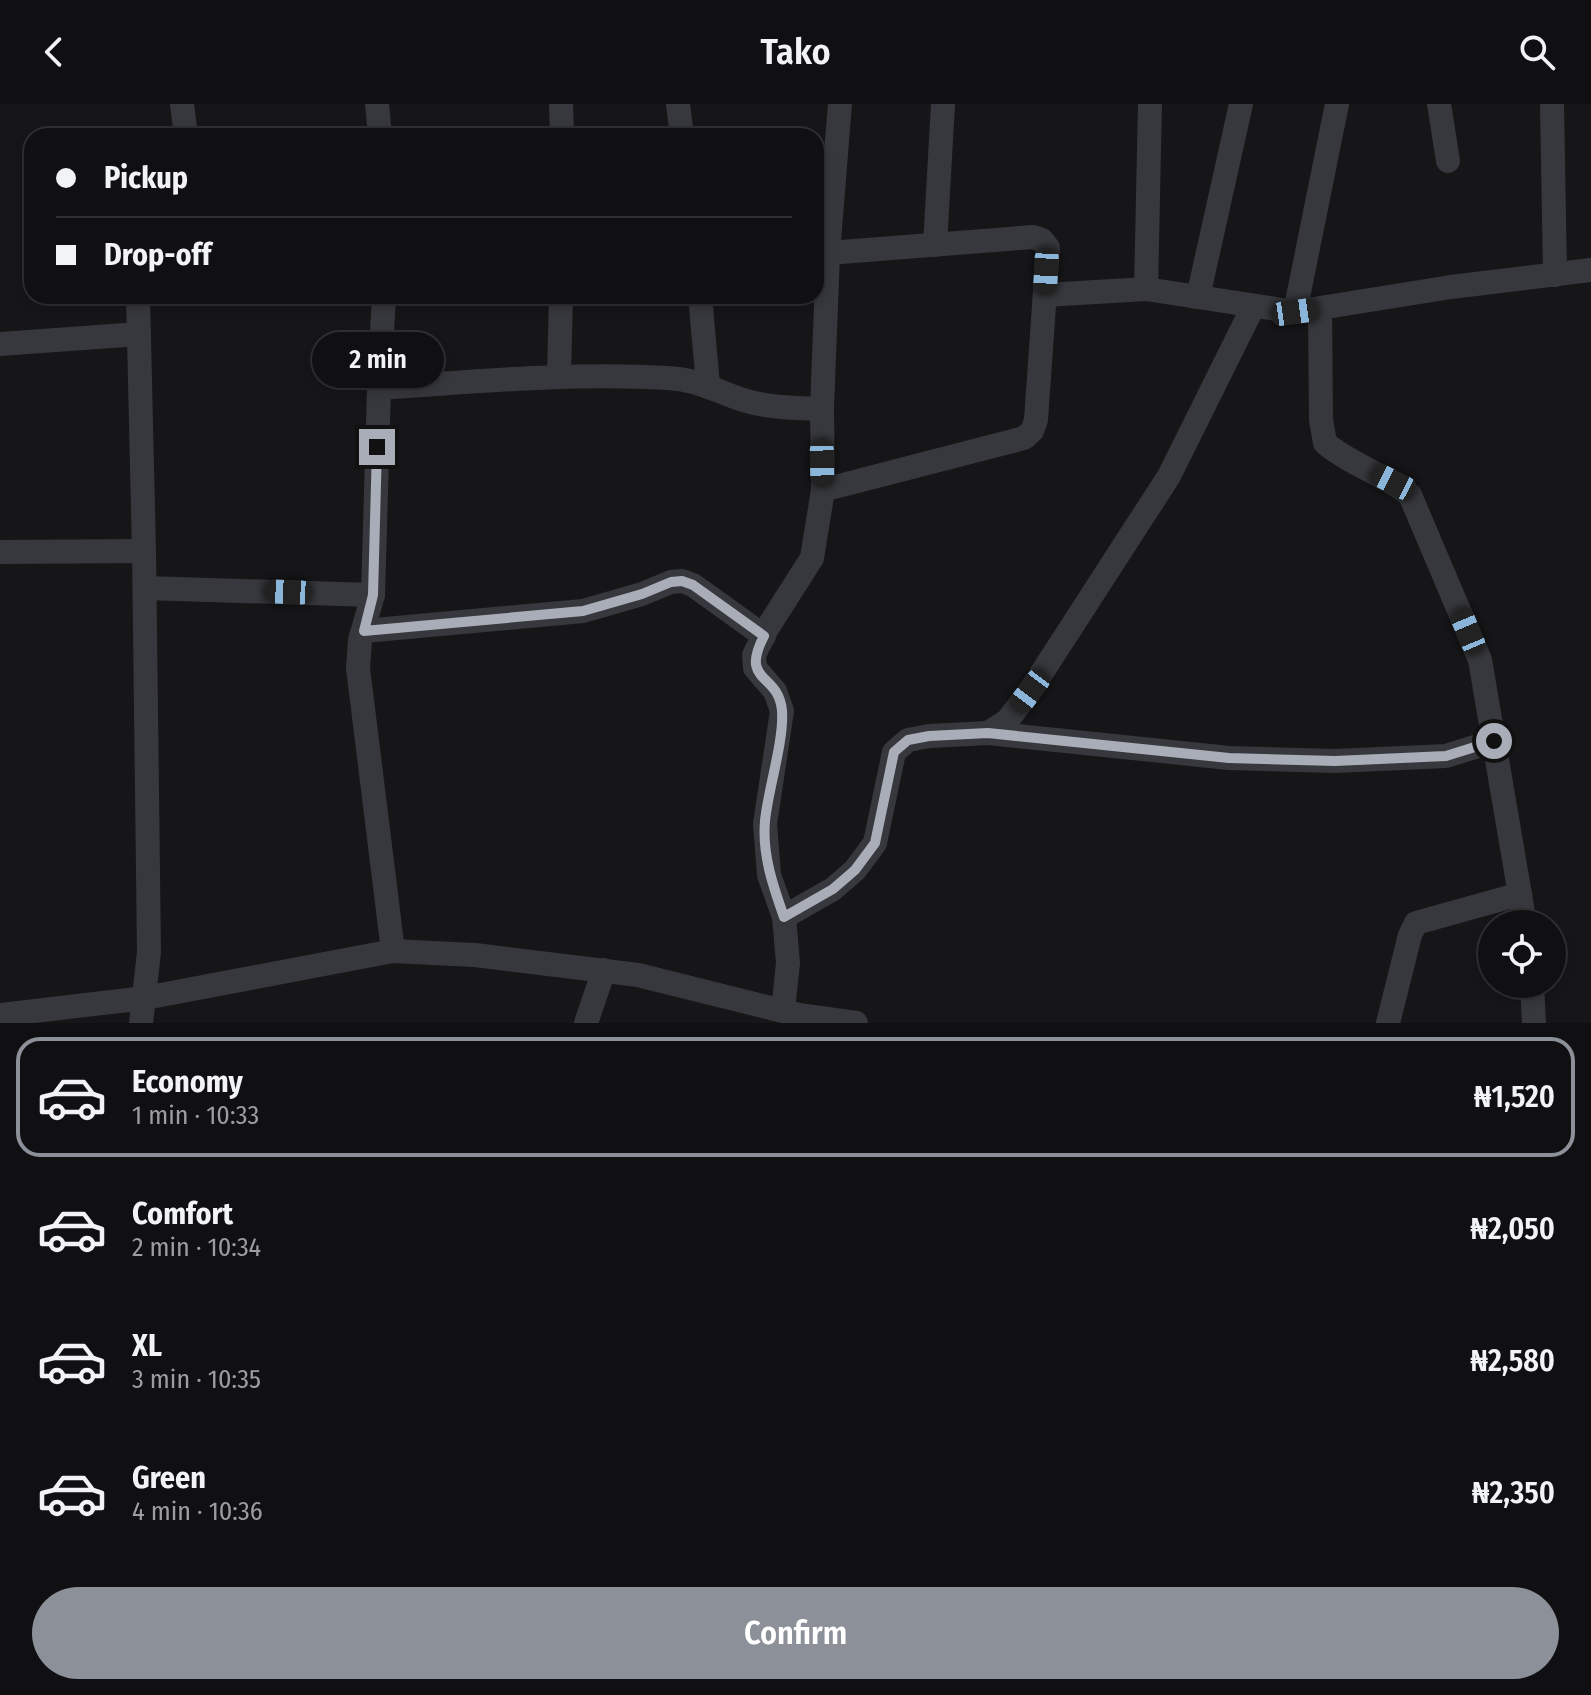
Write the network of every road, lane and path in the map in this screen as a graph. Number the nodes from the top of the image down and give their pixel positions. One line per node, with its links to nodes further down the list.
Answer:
1 (182, 104): 12 (street)
2 (377, 104): 13 (street)
3 (561, 104): 14 (street)
4 (678, 104): 15 (street)
5 (840, 104): 17 (street)
6 (943, 104): 18 (street)
7 (1150, 104): 22 (street)
8 (1241, 104): 24 (street)
9 (1337, 104): 31 (street)
10 (1439, 104): 16 (street)
11 (1552, 104): 21 (street)
12 (185, 128)
13 (379, 128)
14 (562, 128)
15 (681, 128)
16 (1448, 161)
17 (826, 164): 19 (street)
18 (935, 245): 19 (street); 23 (street)
19 (828, 253): 37 (street)
20 (1591, 270): 21 (street)
21 (1555, 275): 30 (street)
22 (1146, 289): 23 (street); 24 (street)
23 (1045, 295): 38 (street)
24 (1198, 297): 29 (street)
25 (138, 304): 32 (street)
26 (384, 304): 36 (street)
27 (561, 304): 34 (street)
28 (701, 304): 35 (street)
29 (1253, 307): 31 (street); 45 (street)
30 (1320, 309): 31 (street); 46 (street)
31 (1295, 312)
32 (139, 334): 33 (street); 39 (street)
33 (0, 344)
34 (559, 376): 35 (street); 36 (street)
35 (708, 385): 37 (street)
36 (379, 388): 42 (street)
37 (822, 409): 38 (street)
38 (823, 490): 44 (street)
39 (144, 551): 40 (street); 41 (street)
40 (0, 552)
41 (145, 588): 42 (street); 52 (street)
42 (373, 595): 43 (street)
43 (364, 631): 44 (street); 50 (street)
44 (764, 636): 49 (street)
45 (988, 733): 46 (street); 49 (street)
46 (1494, 741): 47 (street)
47 (1520, 894): 48 (street); 60 (street)
48 (1523, 910)
49 (784, 917): 54 (street)
50 (393, 951): 51 (street); 52 (street)
51 (604, 970): 55 (street); 58 (street)
52 (145, 998): 56 (street); 57 (street)
53 (1533, 998): 61 (street)
54 (783, 1010): 55 (street); 59 (street)
55 (754, 1014)
56 (0, 1015)
57 (141, 1023)
58 (586, 1023)
59 (856, 1023)
60 (1388, 1023)
61 (1534, 1023)

